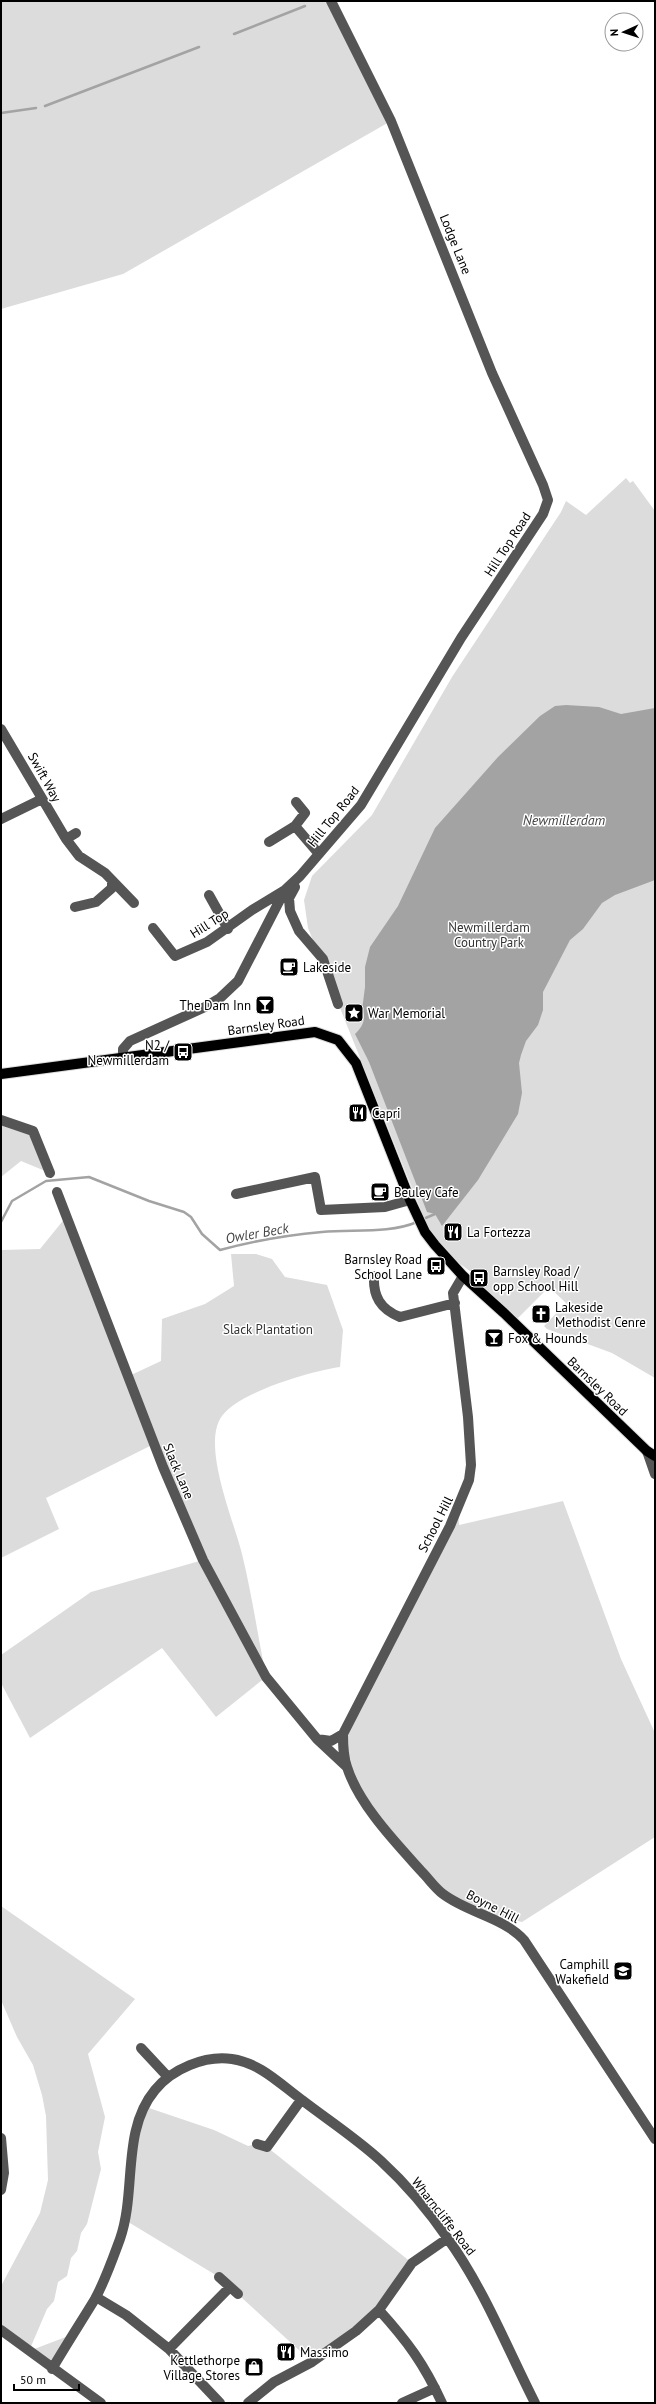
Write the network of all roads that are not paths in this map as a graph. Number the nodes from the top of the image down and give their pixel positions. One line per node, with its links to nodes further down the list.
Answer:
1 (331, 1): 2 (street, Lodge Lane)
2 (548, 500): 11 (street, Hill Top Road)
3 (1, 729): 4 (street, Swift Way)
4 (42, 799): 6 (street); 9 (street, Swift Way)
5 (296, 802): 7 (street)
6 (1, 819)
7 (295, 826): 10 (street); 11 (street)
8 (76, 832): 9 (street)
9 (66, 839): 13 (street, Swift Way)
10 (269, 842)
11 (319, 854): 12 (street, Hill Top Road)
12 (300, 876): 14 (street, Hill Top Road); 20 (street)
13 (112, 881): 16 (street, Swift Way); 17 (street)
14 (285, 890): 19 (street, Hill Top); 21 (street, Hill Top Road)
15 (209, 895): 19 (street)
16 (134, 904)
17 (75, 907)
18 (153, 928): 19 (street, Hill Top)
19 (228, 929)
20 (338, 1004)
21 (123, 1058): 22 (main road, Barnsley Road); 27 (main road, Barnsley Road)
22 (1, 1074)
23 (1, 1120): 24 (street)
24 (50, 1173)
25 (56, 1192): 34 (street, Slack Lane)
26 (236, 1194): 27 (street)
27 (410, 1200): 29 (main road, Barnsley Road)
28 (374, 1276): 30 (street)
29 (462, 1276): 30 (street, School Hill); 31 (main road, Barnsley Road)
30 (455, 1303): 33 (street, School Hill)
31 (651, 1454): 32 (street)
32 (655, 1474)
33 (343, 1734): 34 (street); 35 (street)
34 (317, 1738): 35 (street, Slack Lane)
35 (347, 1767): 40 (street, Boyne Hill)
36 (141, 2048): 37 (street)
37 (168, 2077): 38 (street, Wharncliffe Road); 48 (street, Wharncliffe Road)
38 (301, 2100): 41 (street); 44 (street, Wharncliffe Road)
39 (1, 2138): 42 (street)
40 (655, 2139)
41 (257, 2144)
42 (2, 2151): 43 (street)
43 (1, 2190)
44 (448, 2238): 49 (street); 59 (street, Wharncliffe Road)
45 (219, 2276): 46 (street)
46 (229, 2288): 47 (street); 51 (street)
47 (238, 2294)
48 (96, 2297): 51 (street); 52 (street, Wharncliffe Road)
49 (378, 2310): 53 (street); 56 (street)
50 (1, 2330): 52 (street)
51 (169, 2349): 55 (street)
52 (52, 2368): 54 (street)
53 (435, 2388): 57 (street); 58 (street)
54 (101, 2403)
55 (220, 2403)
56 (248, 2403)
57 (402, 2403)
58 (442, 2403)
59 (535, 2403)

